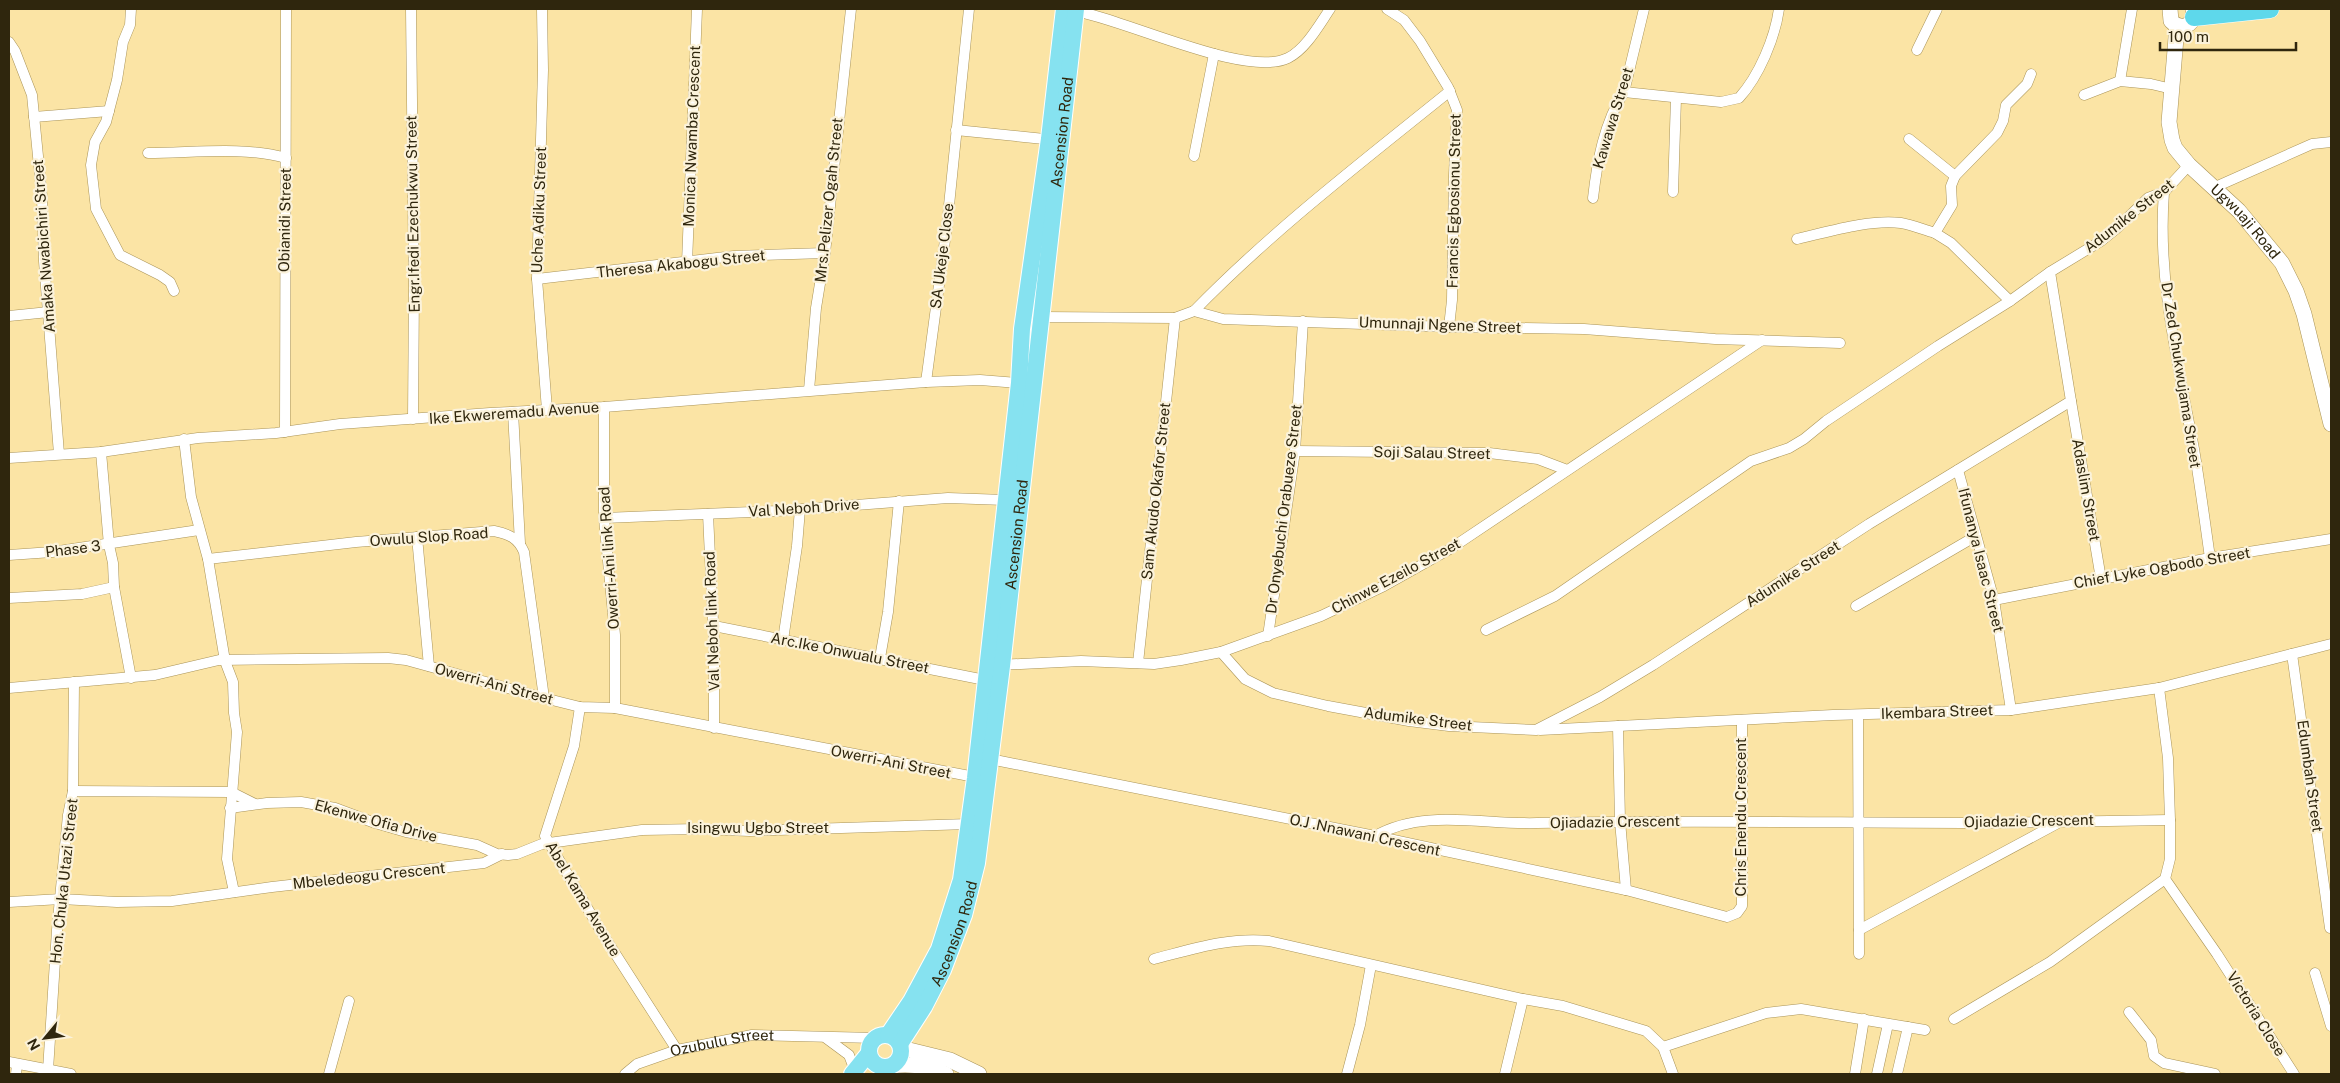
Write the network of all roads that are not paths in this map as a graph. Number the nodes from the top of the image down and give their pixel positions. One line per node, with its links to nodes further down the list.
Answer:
1 (131, 9): 29 (street)
2 (286, 9): 37 (street, Obianidi Street)
3 (412, 9): 69 (street, Engr.Ifedi Ezechukwu Street)
4 (542, 9): 49 (street, Uche Adiku Street)
5 (697, 9): 47 (street, Monica Nwamba Crescent)
6 (851, 9): 46 (street, Mrs.Pelizer Ogah Street)
7 (969, 9): 31 (street, SA Ukeje Close)
8 (1070, 9): 21 (street); 33 (main road, Ascension Road)
9 (1330, 9): 21 (street)
10 (1387, 9): 25 (street, Francis Egbosionu Street)
11 (1644, 9): 26 (street, Kawawa Street)
12 (1779, 9): 28 (street)
13 (1938, 9): 20 (street)
14 (2132, 9): 23 (street)
15 (2170, 9): 18 (main road)
16 (2270, 9): 17 (highway)
17 (2194, 13): 18 (main road)
18 (2177, 26): 24 (main road, Ugwuaji Road)
19 (9, 42): 30 (street, Amaka Nwabichiri Street)
20 (1918, 50)
21 (1214, 54): 36 (street)
22 (2031, 74): 39 (street)
23 (2120, 81): 24 (street); 27 (street)
24 (2172, 88): 38 (main road, Ugwuaji Road)
25 (1450, 91): 52 (street); 58 (street, Francis Egbosionu Street)
26 (1624, 92): 28 (street); 43 (street, Kawawa Street)
27 (2084, 95)
28 (1676, 98): 41 (street)
29 (109, 111): 30 (street); 50 (street)
30 (34, 117): 53 (street, Amaka Nwabichiri Street)
31 (956, 130): 33 (street); 62 (street, SA Ukeje Close)
32 (1909, 139): 39 (street)
33 (1055, 140): 55 (main road, Ascension Road); 59 (main road, Ascension Road)
34 (2331, 142): 40 (street)
35 (148, 153): 37 (street)
36 (1194, 156)
37 (286, 158): 71 (street, Obianidi Street)
38 (2189, 165): 40 (main road, Ugwuaji Road); 42 (street, Adumike Street)
39 (1955, 176): 44 (street)
40 (2213, 188): 70 (main road, Ugwuaji Road)
41 (1673, 192)
42 (2164, 192): 48 (street, Adumike Street); 91 (street, Dr Zed Chukwujama Street)
43 (1592, 198)
44 (1935, 233): 45 (street); 51 (street)
45 (1797, 239)
46 (825, 253): 47 (street, Theresa Akabogu Street); 64 (street, Mrs.Pelizer Ogah Street)
47 (687, 263): 49 (street, Theresa Akabogu Street)
48 (2050, 272): 51 (street, Adumike Street); 65 (street)
49 (537, 279): 67 (street, Uche Adiku Street)
50 (174, 291)
51 (2010, 301): 99 (street, Adumike Street)
52 (1194, 311): 56 (street); 57 (street, Umunnaji Ngene Street)
53 (49, 312): 54 (street); 75 (street, Amaka Nwabichiri Street)
54 (9, 316)
55 (1041, 317): 56 (street); 59 (street); 109 (main road, Ascension Road)
56 (1176, 318): 107 (street, Sam Akudo Okafor Street)
57 (1303, 322): 58 (street, Umunnaji Ngene Street); 73 (street, Dr Onyebuchi Orabueze Street)
58 (1449, 327): 60 (street, Umunnaji Ngene Street)
59 (1022, 329): 63 (main road, Ascension Road)
60 (1762, 340): 61 (street, Umunnaji Ngene Street); 77 (street, Chinwe Ezeilo Street)
61 (1840, 343)
62 (926, 382): 63 (street, Ike Ekweremadu Avenue); 64 (street, Ike Ekweremadu Avenue)
63 (1020, 383): 79 (main road, Ascension Road)
64 (809, 390): 66 (street, Ike Ekweremadu Avenue)
65 (2070, 401): 78 (street, Adumike Street); 93 (street, Adaslim Street)
66 (604, 407): 67 (street, Ike Ekweremadu Avenue); 83 (street, Owerri-Ani link Road)
67 (547, 410): 68 (street, Ike Ekweremadu Avenue)
68 (513, 412): 69 (street, Ike Ekweremadu Avenue); 88 (street)
69 (413, 419): 71 (street, Ike Ekweremadu Avenue)
70 (2331, 424)
71 (286, 432): 72 (street, Ike Ekweremadu Avenue)
72 (184, 439): 74 (street, Ike Ekweremadu Avenue); 84 (street)
73 (1294, 451): 77 (street, Soji Salau Street); 100 (street, Dr Onyebuchi Orabueze Street)
74 (101, 452): 75 (street, Ike Ekweremadu Avenue); 89 (street)
75 (59, 454): 76 (street, Ike Ekweremadu Avenue)
76 (9, 458)
77 (1567, 470): 100 (street, Chinwe Ezeilo Street)
78 (1958, 470): 85 (street, Ifunanya Isaac Street); 122 (street, Adumike Street)
79 (1005, 500): 80 (street, Val Neboh Drive); 109 (main road, Ascension Road)
80 (899, 501): 81 (street, Val Neboh Drive); 105 (street)
81 (800, 509): 82 (street, Val Neboh Drive); 101 (street)
82 (708, 514): 83 (street, Val Neboh Drive); 98 (street, Val Neboh link Road)
83 (604, 518): 116 (street, Owerri-Ani link Road)
84 (199, 530): 89 (street); 92 (street)
85 (1976, 536): 96 (street, Ifunanya Isaac Street); 97 (street)
86 (417, 537): 88 (street, Owulu Slop Road); 92 (street, Owulu Slop Road); 108 (street)
87 (2331, 539): 91 (street, Chief Lyke Ogbodo Street)
88 (520, 542): 114 (street)
89 (109, 545): 90 (street, Phase 3); 94 (street, Phase 3)
90 (9, 555)
91 (2210, 558): 93 (street, Chief Lyke Ogbodo Street)
92 (208, 559): 106 (street)
93 (2101, 579): 96 (street, Chief Lyke Ogbodo Street)
94 (114, 587): 95 (street); 110 (street, Phase 3)
95 (9, 598)
96 (1994, 600): 117 (street, Ifunanya Isaac Street)
97 (1856, 606)
98 (714, 626): 101 (street, Arc.Ike Onwualu Street); 121 (street, Val Neboh link Road)
99 (1486, 630)
100 (1268, 636): 103 (street, Chinwe Ezeilo Street)
101 (783, 640): 105 (street, Arc.Ike Onwualu Street)
102 (2331, 644): 104 (street, Ikembara Street)
103 (1221, 652): 107 (street, Chinwe Ezeilo Street); 122 (street, Adumike Street)
104 (2292, 654): 113 (street, Ikembara Street); 144 (street, Edumbah Street)
105 (880, 658): 109 (street, Arc.Ike Onwualu Street)
106 (225, 661): 108 (street, Owerri-Ani Street); 110 (street, Owerri-Ani Street); 126 (street)
107 (1138, 663): 109 (street, Chinwe Ezeilo Street)
108 (429, 666): 114 (street, Owerri-Ani Street)
109 (994, 673): 123 (main road, Ascension Road)
110 (131, 678): 111 (street, Owerri-Ani Street)
111 (74, 682): 112 (street, Owerri-Ani Street); 125 (street)
112 (9, 688)
113 (2159, 688): 117 (street, Ikembara Street); 129 (street)
114 (544, 698): 115 (street, Owerri-Ani Street)
115 (580, 707): 116 (street, Owerri-Ani Street); 136 (street, Abel Kama Avenue)
116 (614, 708): 121 (street, Owerri-Ani Street)
117 (2011, 710): 118 (street, Ikembara Street)
118 (1858, 715): 119 (street, Ikembara Street); 132 (street)
119 (1742, 720): 120 (street, Ikembara Street); 131 (street, Chris Enendu Crescent)
120 (1618, 726): 122 (street, Ikembara Street); 130 (street)
121 (714, 728): 124 (street, Owerri-Ani Street)
122 (1536, 730)
123 (984, 757): 124 (main road, Ascension Road); 135 (street, O.J .Nnawani Crescent)
124 (981, 779): 134 (main road, Ascension Road); 160 (main road, Ascension Road)
125 (73, 791): 126 (street, Hon. Chuka Utazi Street); 141 (street, Hon. Chuka Utazi Street)
126 (231, 792): 127 (street); 128 (street)
127 (255, 804): 128 (street, Ekenwe Ofia Drive); 137 (street, Ekenwe Ofia Drive)
128 (230, 808): 140 (street)
129 (2170, 820): 133 (street, Ojiadazie Crescent); 138 (street)
130 (1620, 821): 131 (street, Ojiadazie Crescent); 135 (street, Ojiadazie Crescent); 139 (street)
131 (1740, 821): 132 (street, Ojiadazie Crescent); 143 (street, Chris Enendu Crescent)
132 (1858, 821): 133 (street, Ojiadazie Crescent); 145 (street)
133 (2061, 821): 145 (street)
134 (969, 824): 136 (street, Isingwu Ugbo Street); 160 (main road, Ascension Road)
135 (1375, 836): 139 (street, O.J .Nnawani Crescent)
136 (548, 843): 137 (street, Ekenwe Ofia Drive); 162 (street, Abel Kama Avenue)
137 (502, 854): 140 (street, Mbeledeogu Crescent)
138 (2164, 879): 154 (street); 179 (street, Victoria Close)
139 (1626, 890): 143 (street, O.J .Nnawani Crescent)
140 (234, 892): 141 (street, Mbeledeogu Crescent)
141 (62, 900): 142 (street, Mbeledeogu Crescent); 165 (street, Hon. Chuka Utazi Street)
142 (9, 902)
143 (1736, 913)
144 (2330, 928)
145 (1859, 930): 146 (street)
146 (1859, 954)
147 (1154, 959): 148 (street)
148 (1371, 965): 150 (street); 172 (street)
149 (2315, 973): 156 (street)
150 (1524, 999): 161 (street); 173 (street)
151 (348, 1001): 168 (street)
152 (2129, 1012): 178 (street)
153 (1864, 1019): 155 (street); 161 (street); 175 (street)
154 (1954, 1019)
155 (1888, 1024): 157 (street); 176 (street)
156 (2331, 1026)
157 (1908, 1027): 158 (street); 177 (street)
158 (1924, 1030)
159 (826, 1037): 160 (street, Ozubulu Street); 162 (street, Ozubulu Street); 166 (street)
160 (887, 1043): 164 (main road); 164 (main road); 166 (main road); 171 (main road, Ozubulu Street)
161 (1663, 1047): 174 (street)
162 (677, 1050): 169 (street, Ozubulu Street)
163 (14, 1067): 165 (street)
164 (886, 1069): 170 (main road)
165 (48, 1070): 167 (street)
166 (854, 1073)
167 (71, 1074)
168 (329, 1074)
169 (625, 1074)
170 (946, 1074)
171 (979, 1074)
172 (1347, 1074)
173 (1504, 1074)
174 (1673, 1074)
175 (1855, 1074)
176 (1877, 1074)
177 (1897, 1074)
178 (2215, 1074)
179 (2294, 1074)

